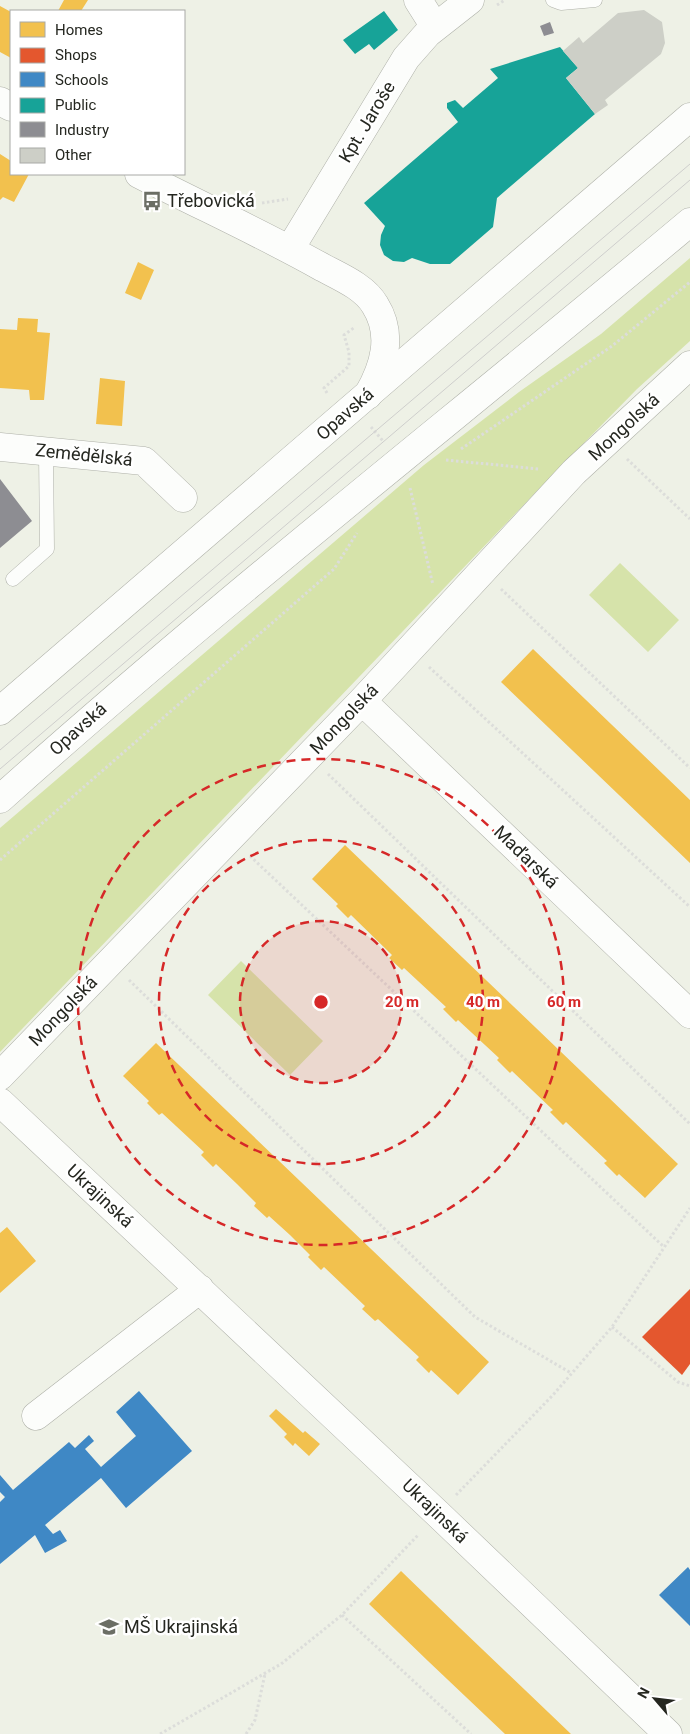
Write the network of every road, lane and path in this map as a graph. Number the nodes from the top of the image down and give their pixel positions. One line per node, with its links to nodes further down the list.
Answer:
1 (418, 0): 5 (street)
2 (470, 0): 5 (street, Kpt. Jaroše)
3 (553, 0): 4 (lane)
4 (595, 0)
5 (435, 27): 9 (street, Kpt. Jaroše)
6 (690, 117): 14 (street, Opavská)
7 (141, 175): 9 (street)
8 (690, 222): 31 (street, Opavská)
9 (290, 249): 14 (street)
10 (690, 282): 18 (path)
11 (360, 324): 13 (path)
12 (690, 365): 18 (street, Mongolská)
13 (328, 395)
14 (368, 395): 28 (street, Opavská)
15 (0, 447): 16 (street, Zemědělská)
16 (46, 451): 20 (street, Zemědělská); 24 (lane)
17 (621, 452): 21 (path)
18 (574, 472): 23 (street, Mongolská)
19 (412, 480): 25 (path)
20 (183, 498)
21 (690, 519)
22 (360, 526): 33 (path)
23 (482, 572): 25 (street, Mongolská); 29 (path)
24 (13, 579)
25 (440, 617): 27 (street, Mongolská)
26 (423, 662): 34 (path)
27 (362, 701): 36 (street, Maďarská); 37 (street, Mongolská)
28 (0, 711)
29 (690, 768)
30 (323, 770): 39 (path)
31 (0, 799)
32 (245, 851): 41 (path)
33 (0, 860)
34 (690, 907)
35 (125, 975): 44 (path)
36 (690, 1014)
37 (0, 1076)
38 (0, 1102): 42 (street, Ukrajinská)
39 (690, 1124)
40 (690, 1208): 41 (path)
41 (664, 1247): 43 (path)
42 (200, 1289): 46 (street); 47 (street, Ukrajinská)
43 (612, 1327): 44 (path); 45 (path)
44 (571, 1373): 47 (path)
45 (690, 1386)
46 (36, 1416)
47 (438, 1514): 48 (path); 53 (street, Ukrajinská)
48 (342, 1615): 49 (path); 52 (path)
49 (265, 1674): 50 (path); 51 (path)
50 (160, 1734)
51 (246, 1734)
52 (471, 1734)
53 (668, 1734)

